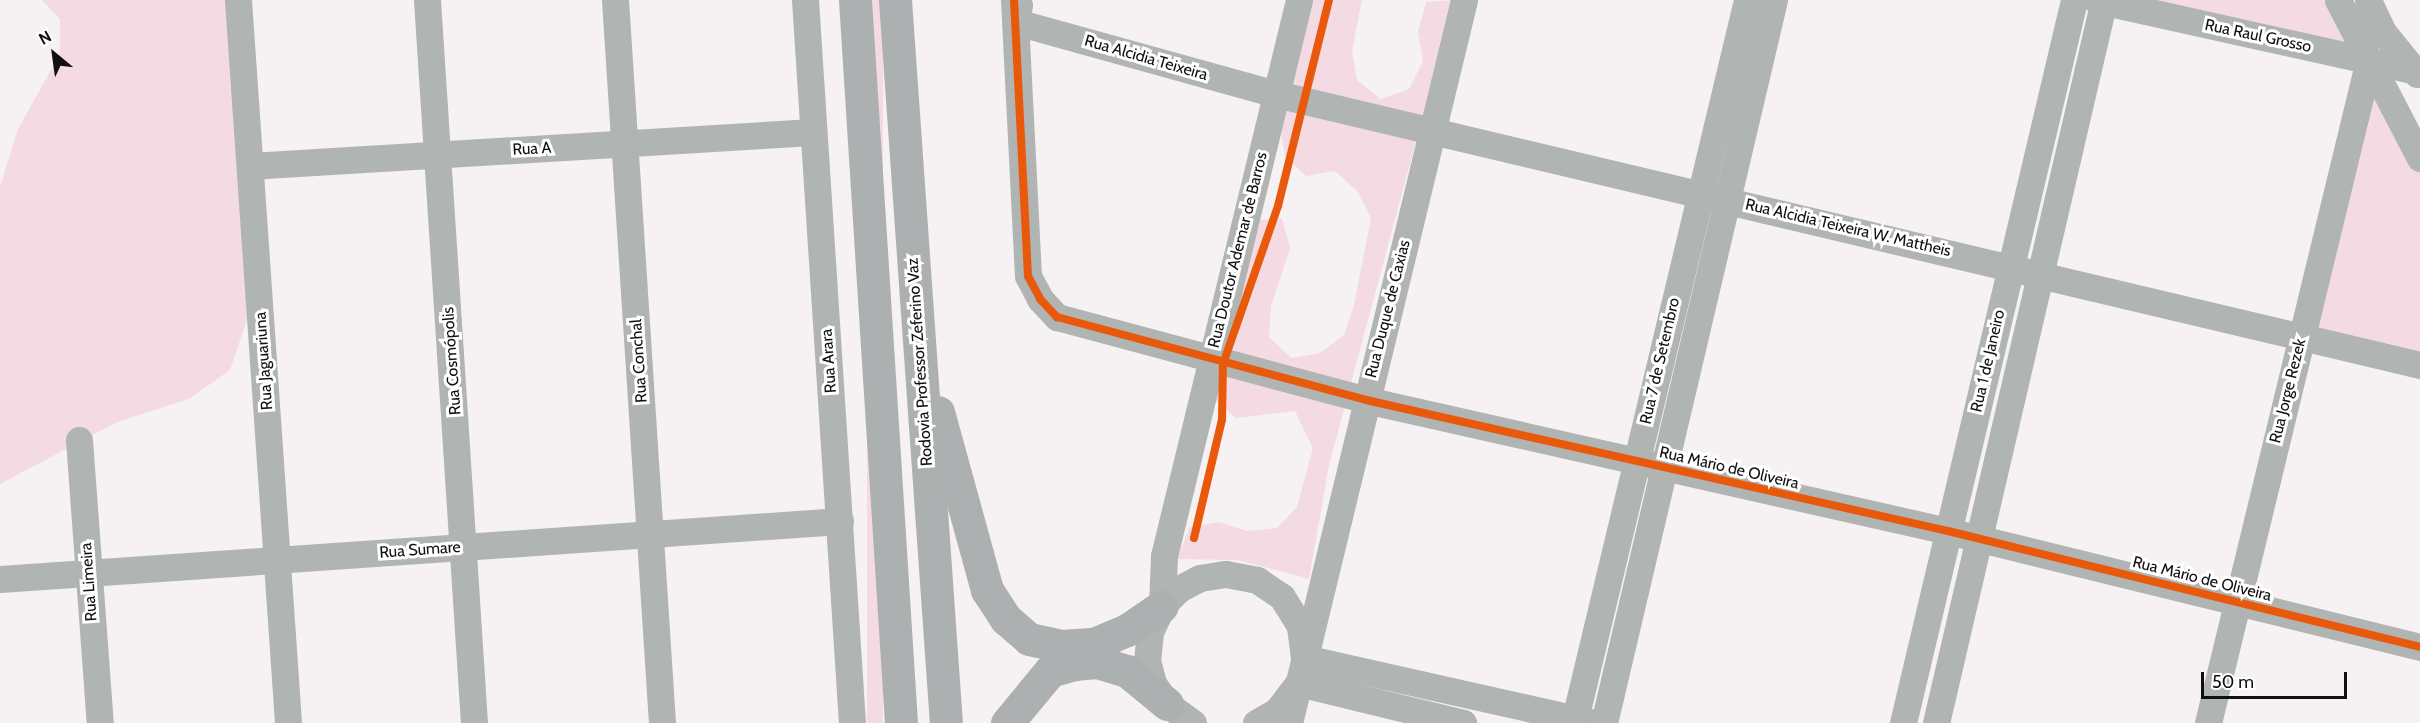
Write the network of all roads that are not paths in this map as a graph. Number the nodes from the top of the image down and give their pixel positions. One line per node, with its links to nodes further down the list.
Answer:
1 (238, 0): 24 (street, Rua Jaguariuna)
2 (427, 0): 22 (street, Rua Cosmópolis)
3 (615, 0): 21 (street, Rua Conchal)
4 (805, 0): 20 (street, Rua Arara)
5 (855, 0): 56 (highway)
6 (895, 0): 29 (highway, Rodovia Professor Zeferino Vaz)
7 (1299, 0): 18 (street, Rua Doutor Ademar de Barros)
8 (1464, 0): 19 (street, Rua Duque de Caxias)
9 (1747, 0): 25 (street, Rua 7 de Setembro)
10 (1774, 0): 26 (street, Rua 7 de Setembro)
11 (2074, 0): 27 (street, Rua 1 de Janeiro)
12 (2338, 0): 16 (street)
13 (2368, 0): 17 (street)
14 (2101, 1): 16 (street, Rua Raul Grosso); 28 (street, Rua 1 de Janeiro)
15 (1017, 7): 18 (street, Rua Alcidia Teixeira); 31 (street, Rua Mário de Oliveira)
16 (2369, 60): 17 (street, Rua Raul Grosso); 23 (street); 30 (street, Rua Jorge Rezek)
17 (2418, 74)
18 (1276, 94): 19 (street, Rua Alcidia Teixeira W. Mattheis); 31 (street, Rua Doutor Ademar de Barros)
19 (1432, 128): 25 (street, Rua Alcidia Teixeira W. Mattheis); 33 (street, Rua Duque de Caxias)
20 (813, 132): 21 (street, Rua A); 37 (street, Rua Arara)
21 (625, 144): 22 (street, Rua A); 39 (street, Rua Conchal)
22 (439, 155): 24 (street, Rua A); 41 (street, Rua Cosmópolis)
23 (2420, 158)
24 (250, 166): 42 (street, Rua Jaguariuna)
25 (1701, 192): 26 (street, Rua Alcidia Teixeira W. Mattheis); 35 (street, Rua 7 de Setembro)
26 (1727, 198): 27 (street, Rua Alcidia Teixeira W. Mattheis); 36 (street, Rua 7 de Setembro)
27 (2011, 267): 28 (street, Rua Alcidia Teixeira W. Mattheis); 38 (street, Rua 1 de Janeiro)
28 (2041, 274): 30 (street, Rua Alcidia Teixeira W. Mattheis); 40 (street, Rua 1 de Janeiro)
29 (918, 334): 46 (highway); 57 (highway, Rodovia Professor Zeferino Vaz)
30 (2301, 336): 32 (street, Rua Alcidia Teixeira W. Mattheis); 45 (street, Rua Jorge Rezek)
31 (1211, 361): 33 (street, Rua Mário de Oliveira); 46 (street, Rua Doutor Ademar de Barros)
32 (2420, 364)
33 (1366, 400): 35 (street, Rua Mário de Oliveira); 48 (street, Rua Duque de Caxias)
34 (78, 440): 43 (street, Rua Limeira)
35 (1636, 461): 36 (street, Rua Mário de Oliveira); 50 (street, Rua 7 de Setembro)
36 (1664, 467): 38 (street, Rua Mário de Oliveira); 62 (street, Rua 7 de Setembro)
37 (840, 521): 39 (street, Rua Sumare); 55 (street, Rua Arara)
38 (1948, 531): 40 (street, Rua Mário de Oliveira); 63 (street, Rua 1 de Janeiro)
39 (650, 534): 41 (street, Rua Sumare); 54 (street, Rua Conchal)
40 (1979, 538): 45 (street, Rua Mário de Oliveira); 64 (street, Rua 1 de Janeiro)
41 (463, 547): 42 (street, Rua Sumare); 53 (street, Rua Cosmópolis)
42 (277, 560): 43 (street, Rua Sumare); 52 (street, Rua Jaguariuna)
43 (89, 573): 44 (street, Rua Sumare); 51 (street, Rua Limeira)
44 (0, 579)
45 (2237, 602): 47 (street, Rua Mário de Oliveira); 65 (street, Rua Jorge Rezek)
46 (1162, 606): 48 (street); 49 (street)
47 (2420, 647)
48 (1301, 670): 50 (street); 59 (street); 60 (street, Rua Duque de Caxias); 61 (street)
49 (1176, 717): 58 (highway)
50 (1581, 722)
51 (100, 723)
52 (288, 723)
53 (474, 723)
54 (662, 723)
55 (852, 723)
56 (901, 723)
57 (946, 723)
58 (1007, 723)
59 (1256, 723)
60 (1289, 723)
61 (1463, 723)
62 (1604, 723)
63 (1903, 723)
64 (1936, 723)
65 (2208, 723)

